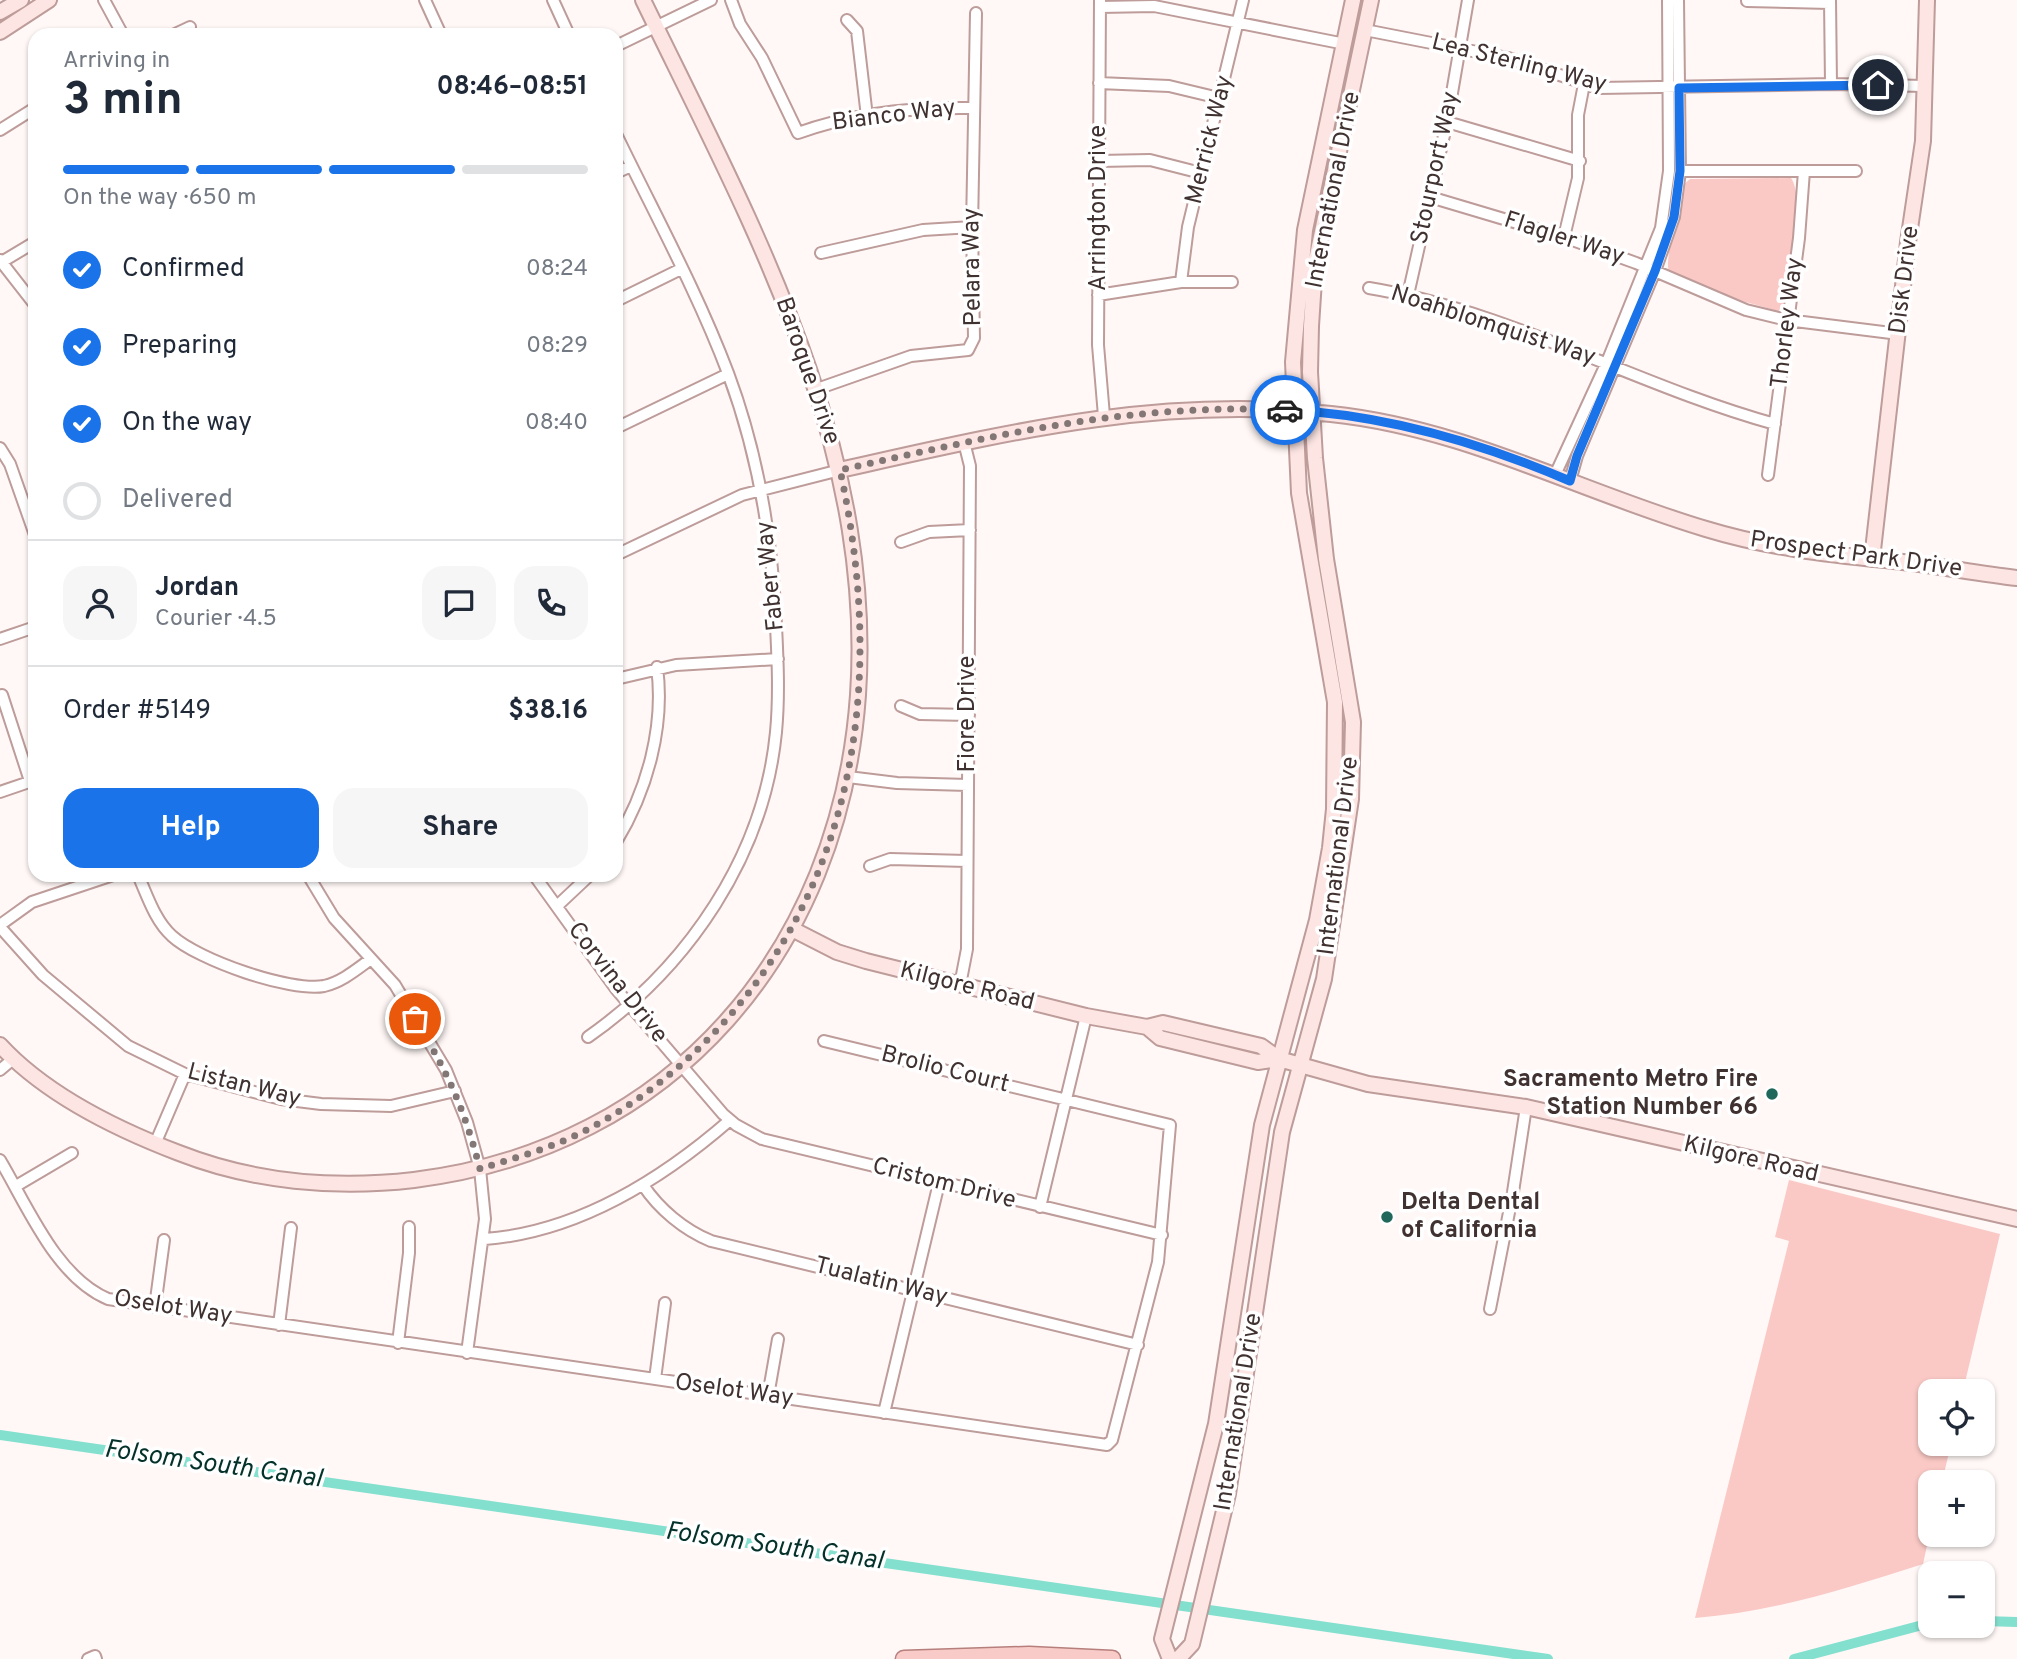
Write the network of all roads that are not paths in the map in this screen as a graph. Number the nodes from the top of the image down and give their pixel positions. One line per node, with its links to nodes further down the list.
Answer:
1 (21, 0): 19 (street)
2 (49, 0): 28 (street)
3 (104, 0): 24 (street)
4 (425, 0): 25 (street)
5 (553, 0): 26 (street)
6 (643, 0): 23 (street, Baroque Drive)
7 (711, 0): 23 (street)
8 (731, 0): 40 (street, Bianco Way)
9 (1243, 0): 22 (street, Merrick Way)
10 (1353, 0): 30 (street, International Drive)
11 (1371, 0): 27 (street, International Drive)
12 (1468, 0): 31 (street, Stourport Way)
13 (1668, 0): 36 (street)
14 (1678, 0): 36 (street)
15 (1927, 0): 35 (street, Disk Drive)
16 (1747, 1): 17 (street)
17 (1830, 1): 33 (street)
18 (1100, 3): 22 (street); 32 (street, Arrington Drive)
19 (0, 12)
20 (976, 13): 38 (street, Pelara Way)
21 (847, 20): 40 (street)
22 (1240, 21): 30 (street); 37 (street, Merrick Way)
23 (656, 27): 29 (street); 71 (street, Baroque Drive)
24 (119, 28)
25 (438, 28)
26 (566, 28)
27 (1365, 30): 31 (street, Lea Sterling Way); 73 (street, International Drive)
28 (0, 32)
29 (623, 43)
30 (1345, 44): 72 (street, International Drive)
31 (1461, 47): 34 (street, Lea Sterling Way); 41 (street, Stourport Way)
32 (1099, 83): 37 (street); 44 (street, Arrington Drive)
33 (1830, 83): 35 (street, Lea Sterling Way); 36 (street, Lea Sterling Way)
34 (1584, 84): 36 (street, Lea Sterling Way); 45 (street)
35 (1925, 86): 68 (street, Disk Drive)
36 (1674, 89): 49 (street); 59 (street)
37 (1219, 98): 51 (street, Merrick Way)
38 (973, 108): 40 (street, Bianco Way); 53 (street, Pelara Way)
39 (28, 112): 42 (street)
40 (867, 117)
41 (1447, 122): 45 (street); 52 (street, Stourport Way)
42 (0, 130)
43 (623, 149): 46 (street, Faber Way)
44 (1099, 161): 51 (street); 63 (street, Arrington Drive)
45 (1580, 161): 54 (street)
46 (631, 166): 47 (street); 58 (street, Faber Way)
47 (623, 170)
48 (1856, 170): 50 (street)
49 (1680, 171): 50 (street); 59 (street)
50 (1804, 171): 67 (street, Thorley Way)
51 (1201, 173): 60 (street, Merrick Way)
52 (1430, 197): 54 (street, Flagler Way); 64 (street, Stourport Way)
53 (972, 227): 56 (street); 71 (street, Pelara Way)
54 (1564, 237): 59 (street, Flagler Way)
55 (28, 246): 57 (street)
56 (821, 253)
57 (1, 262): 65 (street)
58 (681, 269): 66 (street); 70 (street, Faber Way)
59 (1651, 269): 67 (street, Flagler Way); 69 (street)
60 (1181, 282): 61 (street); 63 (street)
61 (1232, 282)
62 (1368, 288): 64 (street, Noahblomquist Way)
63 (1098, 295): 74 (street, Arrington Drive)
64 (1408, 295): 69 (street, Noahblomquist Way)
65 (28, 296)
66 (623, 298)
67 (1787, 320): 68 (street, Flagler Way); 75 (street, Thorley Way)
68 (1899, 334): 88 (street, Disk Drive)
69 (1611, 364): 75 (street, Noahblomquist Way); 80 (street); 82 (street)
70 (728, 374): 76 (street); 83 (street, Faber Way)
71 (817, 389): 79 (street, Baroque Drive)
72 (1293, 410): 73 (street, Prospect Park Drive); 74 (street, Prospect Park Drive); 94 (street, International Drive)
73 (1313, 412): 80 (street, Prospect Park Drive); 100 (street, International Drive)
74 (1104, 416): 77 (street, Prospect Park Drive)
75 (1775, 424): 81 (street, Thorley Way)
76 (623, 425)
77 (964, 442): 79 (street, Prospect Park Drive); 85 (street, Fiore Drive)
78 (0, 448): 84 (street)
79 (840, 470): 83 (street); 102 (street, Baroque Drive)
80 (1555, 475): 82 (street, Prospect Park Drive)
81 (1768, 475)
82 (1570, 481): 88 (street, Prospect Park Drive)
83 (760, 488): 87 (street); 92 (street, Faber Way)
84 (28, 515)
85 (970, 530): 86 (street); 98 (street, Fiore Drive)
86 (901, 542)
87 (623, 552)
88 (1872, 559): 89 (street, Prospect Park Drive)
89 (2017, 578)
90 (28, 629): 91 (street)
91 (0, 639)
92 (778, 659): 93 (street); 120 (street, Faber Way)
93 (657, 667): 95 (street); 106 (street)
94 (1331, 672): 99 (street, International Drive); 100 (street)
95 (623, 677)
96 (2, 695): 101 (street)
97 (901, 706): 98 (street)
98 (969, 715): 104 (street, Fiore Drive)
99 (1335, 747): 107 (street); 126 (street, International Drive)
100 (1352, 758): 107 (street, International Drive)
101 (28, 766)
102 (848, 778): 104 (street); 117 (street, Baroque Drive)
103 (28, 782): 105 (street)
104 (968, 785): 108 (street, Fiore Drive)
105 (0, 792)
106 (623, 829)
107 (1347, 829): 128 (street, International Drive)
108 (967, 861): 109 (street); 119 (street, Fiore Drive)
109 (870, 866)
110 (92, 882): 116 (street)
111 (141, 882): 118 (street)
112 (312, 882): 118 (street)
113 (539, 882): 115 (street, Corvina Drive)
114 (583, 882): 115 (street)
115 (557, 906): 120 (street, Corvina Drive)
116 (0, 926): 130 (street, Listan Way)
117 (792, 929): 119 (street, Kilgore Road); 127 (street, Baroque Drive)
118 (371, 959): 131 (street)
119 (960, 985): 121 (street, Kilgore Road)
120 (630, 1005): 122 (street, Faber Way); 127 (street, Corvina Drive)
121 (1086, 1016): 126 (street, Kilgore Road); 132 (street)
122 (588, 1037)
123 (824, 1041): 132 (street, Brolio Court)
124 (0, 1045): 125 (street, Baroque Drive)
125 (13, 1059): 129 (street); 135 (street, Baroque Drive)
126 (1279, 1059): 128 (street, Kilgore Road); 165 (street, International Drive)
127 (681, 1065): 134 (street, Corvina Drive); 138 (street, Baroque Drive)
128 (1301, 1066): 133 (street, Kilgore Road); 166 (street, International Drive)
129 (0, 1070)
130 (185, 1074): 131 (street, Listan Way); 135 (street)
131 (455, 1091): 138 (street)
132 (1066, 1100): 142 (street); 146 (street, Oselot Way)
133 (1526, 1107): 143 (street, Kilgore Road); 152 (street)
134 (730, 1120): 139 (street, Cristom Drive); 140 (street)
135 (155, 1144): 138 (street, Baroque Drive)
136 (72, 1153): 141 (street)
137 (0, 1160): 141 (street, Oselot Way)
138 (480, 1169): 147 (street)
139 (939, 1183): 142 (street, Cristom Drive); 149 (street)
140 (643, 1185): 147 (street); 149 (street, Tualatin Way)
141 (16, 1186): 151 (street, Oselot Way)
142 (1040, 1207): 146 (street, Cristom Drive)
143 (2017, 1219)
144 (291, 1227): 153 (street)
145 (409, 1227): 155 (street)
146 (1162, 1235): 156 (street, Oselot Way)
147 (485, 1239): 157 (street)
148 (164, 1240): 151 (street)
149 (913, 1290): 156 (street, Tualatin Way); 160 (street)
150 (665, 1303): 158 (street)
151 (155, 1307): 153 (street, Oselot Way)
152 (1490, 1309)
153 (278, 1325): 155 (street, Oselot Way)
154 (778, 1339): 159 (street)
155 (398, 1343): 157 (street, Oselot Way)
156 (1138, 1345): 160 (street, Oselot Way)
157 (467, 1353): 158 (street, Oselot Way)
158 (655, 1380): 159 (street, Oselot Way)
159 (768, 1396): 160 (street, Oselot Way)
160 (884, 1413)
161 (88, 1659): 162 (street)
162 (96, 1659)
163 (904, 1659): 164 (main road)
164 (1112, 1659)
165 (1170, 1659)
166 (1178, 1659)

